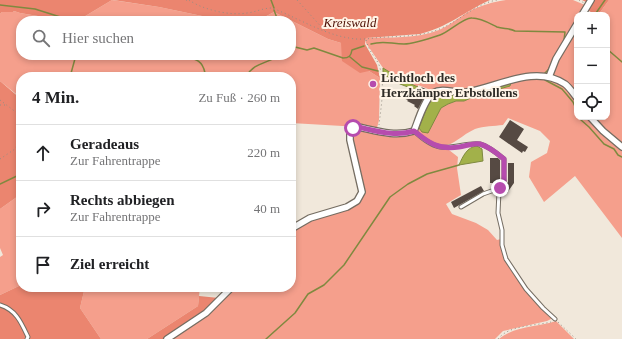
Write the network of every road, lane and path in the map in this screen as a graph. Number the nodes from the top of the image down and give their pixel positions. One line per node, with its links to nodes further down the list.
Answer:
1 (186, 0): 5 (path)
2 (298, 0): 10 (path)
3 (497, 0): 11 (path)
4 (591, 0): 6 (street)
5 (190, 1): 7 (path)
6 (584, 12)
7 (291, 16)
8 (296, 18): 10 (path)
9 (574, 29): 12 (street)
10 (326, 31): 11 (path)
11 (366, 40): 19 (path)
12 (549, 77): 13 (street); 20 (street)
13 (574, 94)
14 (0, 100): 16 (path)
15 (0, 105): 16 (path)
16 (7, 105): 17 (path)
17 (16, 112)
18 (593, 120): 22 (street)
19 (378, 131): 20 (street); 26 (street)
20 (414, 131): 24 (lane)
21 (16, 147): 23 (path)
22 (622, 147)
23 (0, 159)
24 (500, 188): 25 (lane); 29 (lane)
25 (462, 207)
26 (296, 226)
27 (227, 292): 31 (street)
28 (0, 306): 30 (lane)
29 (555, 319): 32 (path); 33 (path)
30 (27, 339)
31 (167, 339)
32 (498, 339)
33 (576, 339)

